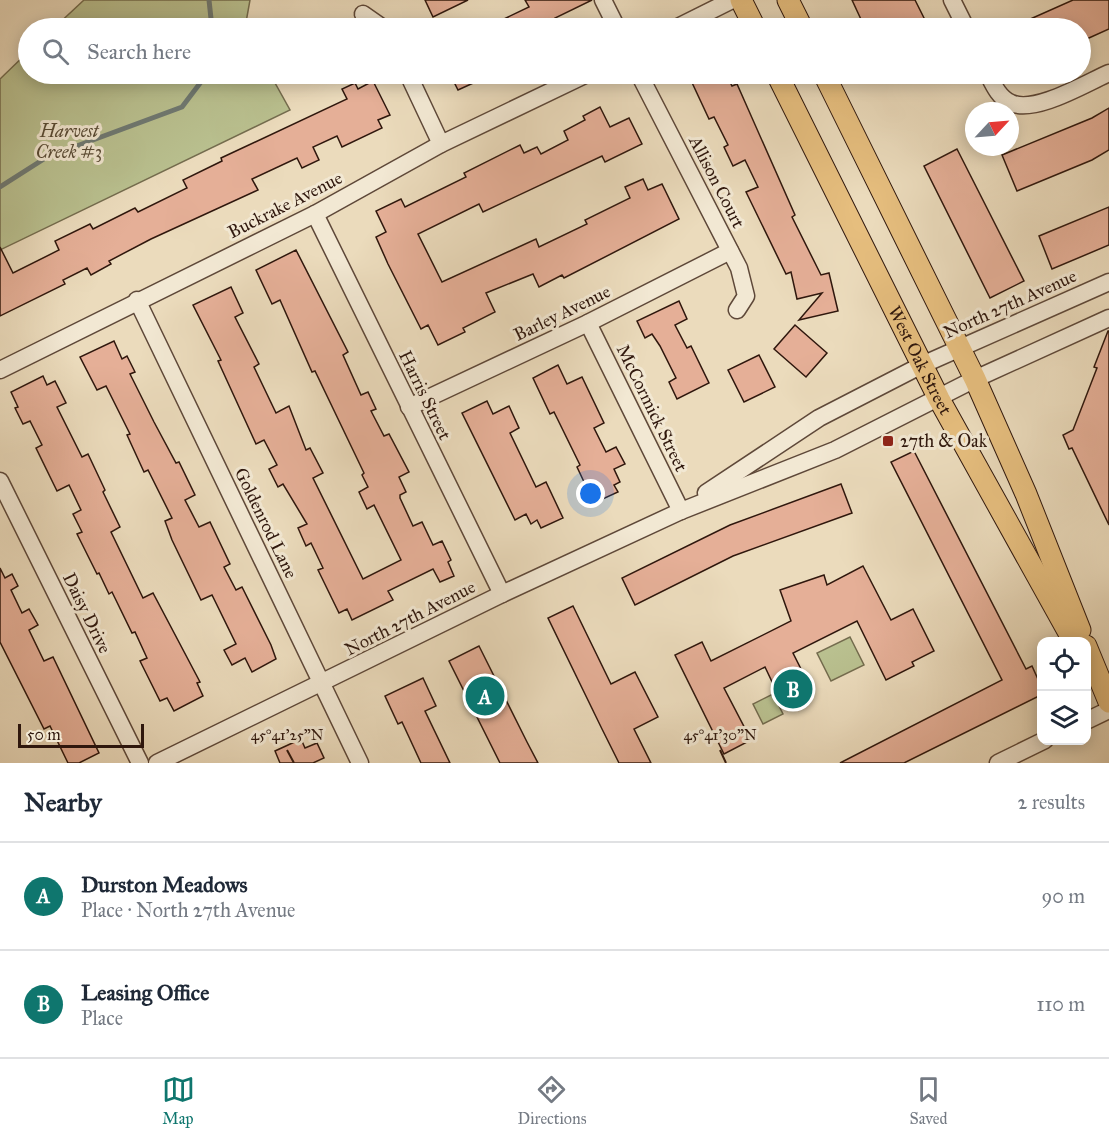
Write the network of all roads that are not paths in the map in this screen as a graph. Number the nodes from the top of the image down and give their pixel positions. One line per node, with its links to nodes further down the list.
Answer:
1 (603, 0): 8 (street)
2 (732, 0): 9 (street)
3 (741, 0): 10 (main road)
4 (788, 0): 11 (main road)
5 (952, 0): 12 (street)
6 (363, 15): 7 (street)
7 (368, 18)
8 (611, 18)
9 (696, 18)
10 (750, 18)
11 (797, 18)
12 (961, 18)
13 (1109, 73): 14 (street)
14 (1091, 81)
15 (413, 84): 22 (street)
16 (565, 84): 22 (street, Buckrake Avenue)
17 (644, 84): 24 (street, Allison Court)
18 (782, 84): 31 (main road, West Oak Street)
19 (830, 84): 30 (main road)
20 (993, 84): 21 (street)
21 (1084, 84)
22 (441, 144): 23 (street, Buckrake Avenue)
23 (315, 214): 26 (street, Buckrake Avenue); 35 (street, Harris Street)
24 (730, 251): 27 (street, Allison Court); 29 (street, Barley Avenue)
25 (1109, 282): 30 (street, North 27th Avenue)
26 (137, 300): 32 (street, Buckrake Avenue); 43 (street, Goldenrod Lane)
27 (737, 310)
28 (1109, 318): 33 (street, North 27th Avenue)
29 (588, 323): 35 (street, Barley Avenue); 37 (street, McCormick Street)
30 (960, 348): 31 (street, North 27th Avenue); 33 (main road)
31 (922, 365): 34 (main road, West Oak Street); 37 (street, North 27th Avenue)
32 (0, 370)
33 (975, 379): 34 (street, North 27th Avenue); 40 (main road)
34 (939, 399): 37 (street, North 27th Avenue); 39 (main road, West Oak Street)
35 (409, 407): 38 (street, Harris Street)
36 (0, 481): 48 (street, Daisy Drive)
37 (681, 511): 38 (street, North 27th Avenue)
38 (502, 594): 43 (street, North 27th Avenue)
39 (1071, 637)
40 (1083, 637)
41 (1091, 658): 44 (main road)
42 (1091, 672): 44 (main road)
43 (321, 685): 49 (street, North 27th Avenue); 50 (street, Goldenrod Lane)
44 (1109, 703)
45 (1109, 710): 46 (street)
46 (1091, 719)
47 (1037, 745): 51 (street)
48 (140, 763)
49 (157, 763)
50 (360, 763)
51 (998, 763)

